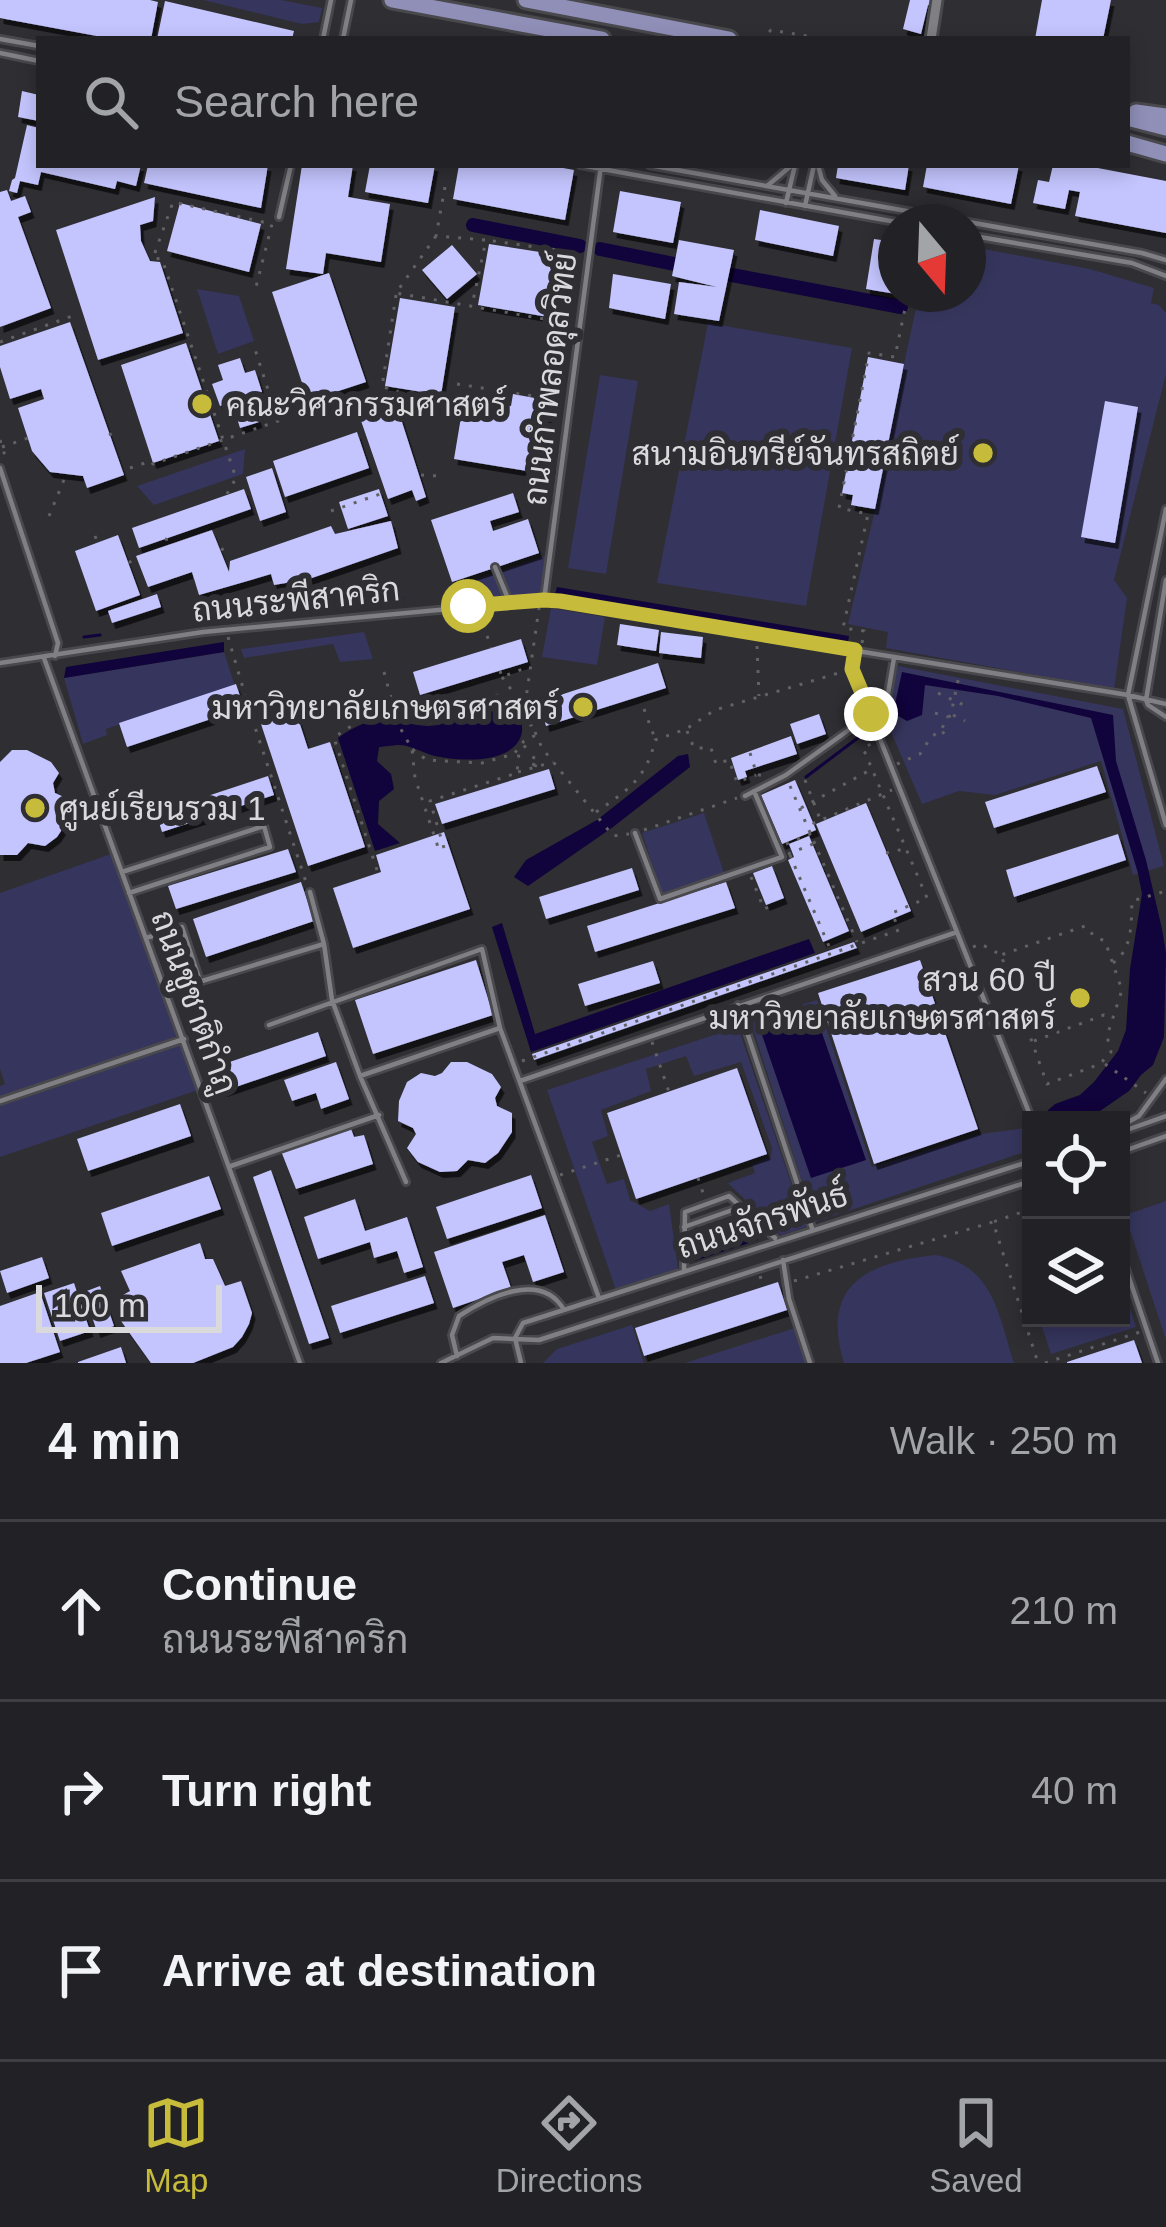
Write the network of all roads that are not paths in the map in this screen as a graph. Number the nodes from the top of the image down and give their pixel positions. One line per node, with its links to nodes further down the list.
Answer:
1 (331, 0): 7 (lane)
2 (351, 0): 8 (lane)
3 (392, 0): 9 (main road)
4 (526, 0): 6 (main road)
5 (937, 0): 11 (street)
6 (572, 4): 10 (main road)
7 (324, 36)
8 (344, 36)
9 (586, 36)
10 (716, 36)
11 (931, 36)
12 (0, 39): 13 (lane)
13 (36, 45)
14 (0, 53): 15 (lane)
15 (36, 60)
16 (1130, 115): 18 (main road)
17 (1130, 116): 19 (main road)
18 (1166, 116)
19 (1166, 128)
20 (1130, 140): 22 (main road)
21 (1130, 141): 23 (main road)
22 (1166, 144)
23 (1166, 154)
24 (290, 168): 38 (lane)
25 (601, 168): 47 (lane, ถนนกำพลอดุลวิทย์)
26 (606, 168): 36 (lane)
27 (666, 168): 32 (lane)
28 (789, 168): 32 (lane)
29 (793, 168): 33 (lane)
30 (815, 168): 34 (lane)
31 (817, 168): 35 (lane)
32 (767, 186): 33 (lane)
33 (789, 190): 34 (lane); 36 (lane)
34 (808, 194): 35 (lane); 37 (lane)
35 (837, 199): 41 (lane)
36 (787, 203): 37 (lane)
37 (805, 206): 39 (lane)
38 (279, 217)
39 (878, 219)
40 (986, 238): 42 (lane)
41 (1166, 260)
42 (1166, 277)
43 (0, 468): 50 (lane)
44 (1166, 509): 54 (lane)
45 (495, 568): 48 (lane)
46 (1166, 580): 55 (lane)
47 (544, 600): 48 (lane, ถนนระพีสาคริก); 49 (lane, ถนนระพีสาคริก)
48 (510, 602): 50 (lane, ถนนระพีสาคริก)
49 (855, 650): 52 (lane, ถนนระพีสาคริก); 57 (lane)
50 (56, 656): 51 (lane, ถนนระพีสาคริก)
51 (44, 658): 53 (lane, ถนนระพีสาคริก); 64 (lane, ถนนชูชาติกำภู)
52 (894, 658): 54 (lane, ถนนระพีสาคริก); 59 (lane)
53 (0, 663)
54 (1128, 695): 55 (lane, ถนนระพีสาคริก); 62 (lane)
55 (1146, 700): 56 (lane, ถนนระพีสาคริก); 58 (lane)
56 (1166, 704)
57 (871, 714): 59 (lane); 60 (lane)
58 (1166, 717)
59 (880, 739): 67 (lane)
60 (754, 791): 61 (lane); 63 (lane)
61 (745, 796)
62 (1166, 825)
63 (635, 833)
64 (122, 872): 66 (lane, ถนนชูชาติกำภู); 66 (lane)
65 (310, 892): 69 (lane)
66 (129, 893): 68 (lane, ถนนชูชาติกำภู)
67 (957, 932): 73 (lane); 81 (lane)
68 (146, 938): 70 (lane); 71 (lane, ถนนชูชาติกำภู)
69 (324, 944): 70 (lane); 72 (lane)
70 (200, 981): 71 (lane)
71 (166, 992): 76 (lane, ถนนชูชาติกำภู)
72 (332, 1000): 74 (lane); 75 (lane); 77 (lane)
73 (738, 1005): 79 (lane); 94 (lane)
74 (269, 1024)
75 (500, 1028): 77 (lane); 79 (lane)
76 (184, 1039): 80 (lane); 89 (lane, ถนนชูชาติกำภู)
77 (360, 1076): 82 (lane)
78 (1166, 1079): 84 (lane)
79 (520, 1081): 99 (lane)
80 (0, 1101)
81 (1028, 1111)
82 (379, 1114): 89 (lane); 90 (lane)
83 (1166, 1116): 85 (lane)
84 (1130, 1122)
85 (1130, 1126)
86 (1166, 1136): 87 (lane)
87 (1130, 1149)
88 (1022, 1164): 94 (lane, ถนนจักรพันธ์)
89 (230, 1167): 103 (lane, ถนนชูชาติกำภู)
90 (406, 1181)
91 (1022, 1184): 96 (lane, ถนนจักรพันธ์)
92 (741, 1207): 93 (lane); 93 (lane); 95 (lane)
93 (684, 1227): 97 (lane)
94 (812, 1228): 95 (lane, ถนนจักรพันธ์)
95 (777, 1240): 97 (lane, ถนนจักรพันธ์)
96 (783, 1261): 101 (lane, ถนนจักรพันธ์); 106 (lane)
97 (684, 1270): 99 (lane, ถนนจักรพันธ์)
98 (1130, 1281): 107 (lane)
99 (599, 1298): 100 (lane, ถนนจักรพันธ์)
100 (564, 1310): 101 (lane, ถนนจักรพันธ์); 102 (lane)
101 (515, 1338): 102 (lane, ถนนจักรพันธ์); 105 (lane)
102 (457, 1355): 104 (lane, ถนนจักรพันธ์)
103 (300, 1363)
104 (441, 1363)
105 (521, 1363)
106 (810, 1363)
107 (1158, 1363)

